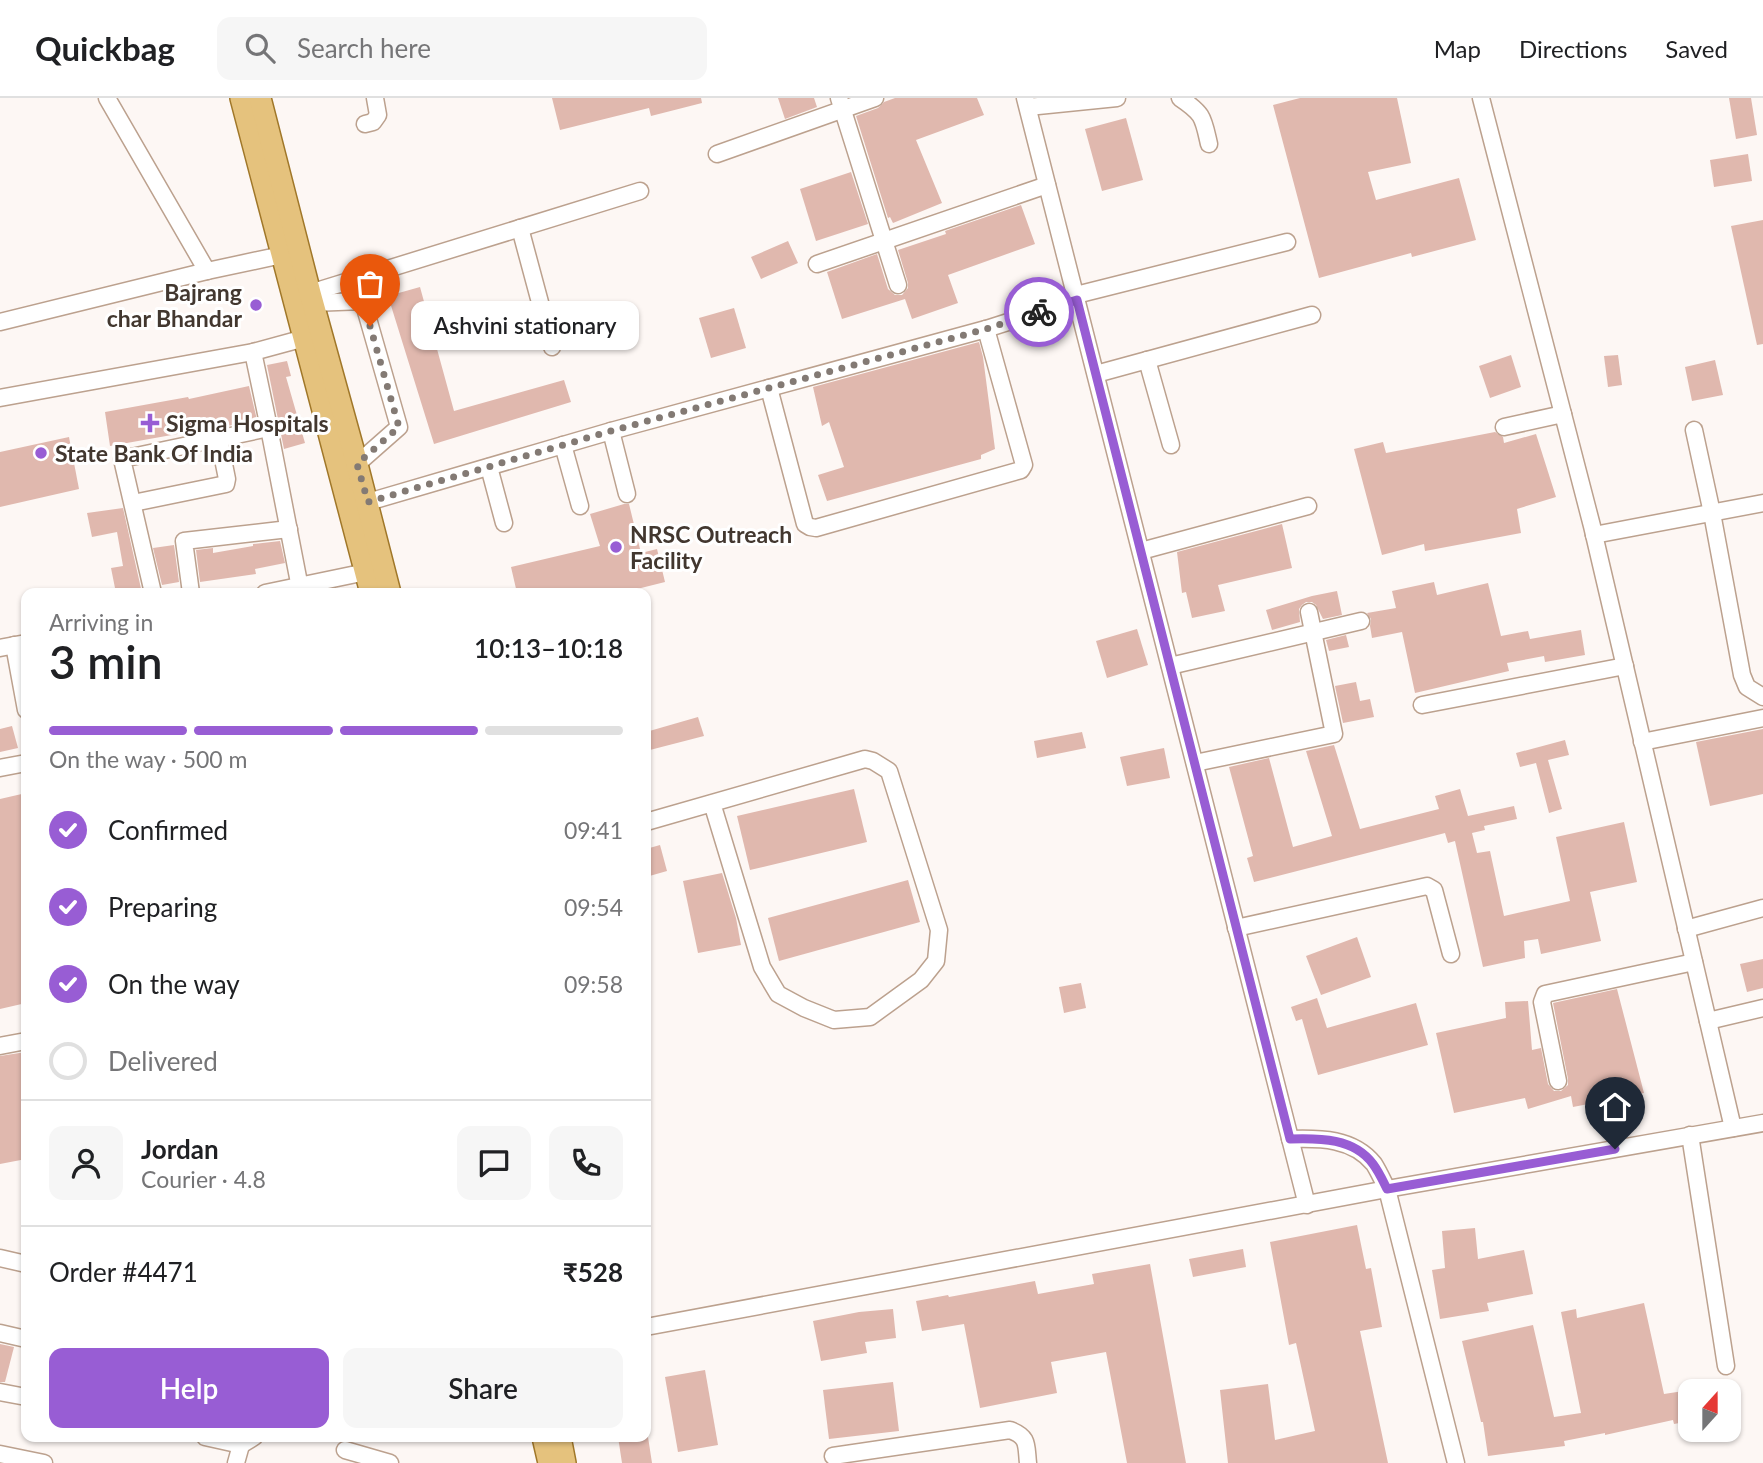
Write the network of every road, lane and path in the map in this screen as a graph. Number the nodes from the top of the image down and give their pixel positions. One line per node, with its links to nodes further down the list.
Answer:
1 (107, 98): 21 (street)
2 (241, 98): 19 (main road)
3 (260, 98): 23 (main road)
4 (375, 98): 11 (street)
5 (875, 98): 10 (street)
6 (1117, 98): 9 (street)
7 (1180, 98): 12 (street)
8 (1480, 98): 35 (street)
9 (1026, 102): 14 (street)
10 (840, 104): 13 (street); 17 (street)
11 (365, 124)
12 (1209, 144)
13 (717, 154)
14 (1047, 185): 17 (street); 24 (street)
15 (640, 191): 16 (street)
16 (520, 228): 23 (street); 29 (street)
17 (885, 241): 20 (street); 22 (street)
18 (1287, 242): 24 (street)
19 (282, 255): 21 (street); 28 (main road)
20 (817, 264)
21 (207, 271): 26 (street)
22 (898, 285)
23 (311, 298): 28 (main road); 43 (street)
24 (1076, 298): 27 (street); 32 (street)
25 (1312, 315): 31 (street)
26 (0, 322)
27 (986, 329): 33 (street); 33 (street)
28 (313, 336): 30 (street); 43 (main road); 56 (main road)
29 (552, 347)
30 (253, 352): 34 (street); 37 (street)
31 (1147, 360): 32 (street); 42 (street)
32 (1096, 374): 55 (street)
33 (769, 388): 39 (street)
34 (0, 398)
35 (1563, 414): 36 (street); 54 (street)
36 (1504, 427)
37 (269, 428): 40 (street); 53 (street)
38 (1694, 430): 51 (street)
39 (611, 431): 41 (street); 45 (street)
40 (219, 439): 47 (street); 47 (street)
41 (563, 445): 44 (street); 49 (street)
42 (1171, 445)
43 (357, 464): 46 (main road)
44 (489, 467): 46 (street); 52 (street)
45 (627, 494)
46 (368, 502): 62 (main road)
47 (133, 503): 57 (street)
48 (1763, 503): 51 (street)
49 (580, 506)
50 (1308, 506): 55 (street)
51 (1712, 513): 54 (street); 70 (street)
52 (504, 523)
53 (289, 529): 58 (street); 59 (street)
54 (1594, 535): 68 (street)
55 (1141, 551): 67 (street)
56 (366, 572): 60 (street); 61 (main road)
57 (152, 588)
58 (190, 588)
59 (300, 588)
60 (307, 588)
61 (370, 588)
62 (389, 588)
63 (1309, 612): 65 (street)
64 (1361, 621): 65 (street)
65 (1313, 633): 67 (street); 74 (street)
66 (14, 645): 69 (street)
67 (1170, 666): 74 (street)
68 (1625, 666): 71 (street); 73 (street)
69 (21, 682)
70 (1763, 697)
71 (1422, 705)
72 (1763, 718): 73 (street)
73 (1642, 742): 81 (street)
74 (1195, 763): 80 (street)
75 (21, 764): 76 (street)
76 (0, 768)
77 (712, 803): 77 (street); 78 (street)
78 (651, 821)
79 (1763, 908): 81 (street)
80 (1236, 928): 82 (street); 92 (street)
81 (1686, 929): 83 (street)
82 (1451, 954)
83 (1694, 962): 85 (street); 88 (street)
84 (1763, 1007): 85 (street)
85 (1708, 1021): 90 (street)
86 (21, 1042): 87 (street)
87 (0, 1046)
88 (1558, 1081)
89 (1763, 1123): 90 (street)
90 (1733, 1128): 91 (street)
91 (1690, 1135): 93 (street); 100 (street)
92 (1290, 1139): 93 (street); 94 (street)
93 (1387, 1189): 94 (street); 115 (street)
94 (1307, 1205): 97 (street)
95 (0, 1258): 96 (street)
96 (21, 1263)
97 (651, 1326)
98 (0, 1333): 99 (street)
99 (21, 1338)
100 (1726, 1366)
101 (0, 1392): 102 (street)
102 (21, 1396)
103 (246, 1442): 110 (street)
104 (545, 1442): 112 (main road)
105 (561, 1442): 113 (main road)
106 (345, 1450): 111 (street)
107 (0, 1454): 109 (street)
108 (833, 1456): 114 (street)
109 (44, 1463)
110 (236, 1463)
111 (390, 1463)
112 (549, 1463)
113 (565, 1463)
114 (1028, 1463)
115 (1456, 1463)

